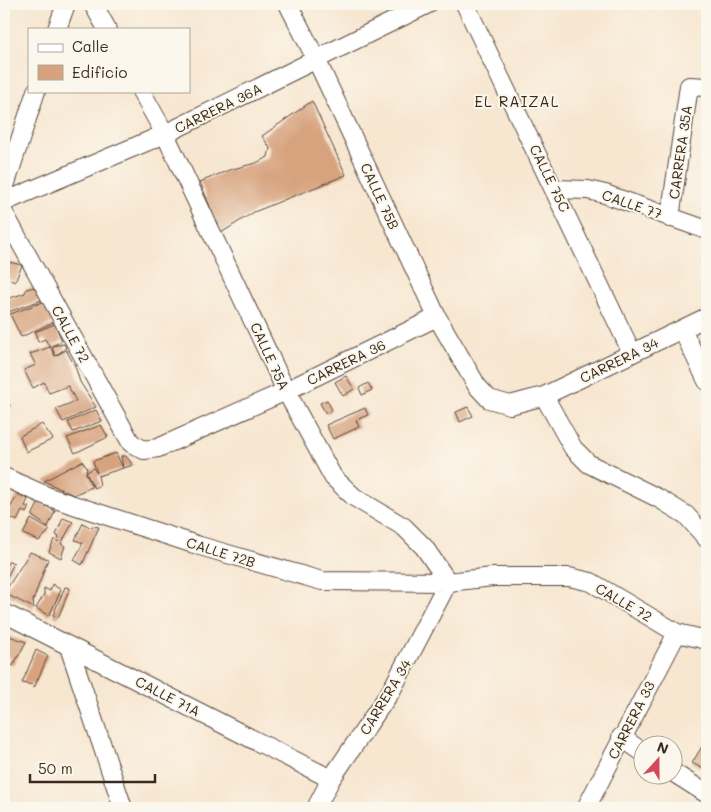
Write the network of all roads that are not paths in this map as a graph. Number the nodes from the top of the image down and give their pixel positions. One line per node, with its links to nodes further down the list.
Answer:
1 (66, 4): 6 (street)
2 (93, 4): 7 (street)
3 (288, 4): 8 (street, CALLE 75B)
4 (428, 4): 8 (street, CARRERA 36A)
5 (465, 4): 13 (street, CALLE 75C)
6 (57, 28)
7 (106, 28)
8 (316, 59): 12 (street, CARRERA 36A); 19 (street, CALLE 75B)
9 (707, 87): 17 (street, CARRERA 35A)
10 (36, 92): 14 (street)
11 (142, 92): 12 (street, CALLE 75A)
12 (165, 134): 15 (street, CARRERA 36A); 25 (street, CALLE 75A)
13 (555, 188): 17 (street, CALLE 77); 22 (street, CALLE 75C)
14 (4, 189)
15 (4, 202)
16 (4, 213): 27 (street, CALLE 72)
17 (670, 218): 18 (street, CALLE 77)
18 (707, 230)
19 (436, 317): 24 (street, CALLE 75B); 25 (street, CARRERA 36)
20 (707, 317): 21 (street, CARRERA 34)
21 (682, 329): 22 (street, CARRERA 34); 23 (street)
22 (632, 353): 26 (street, CARRERA 34)
23 (707, 381)
24 (477, 386): 26 (street, CARRERA 34)
25 (286, 391): 27 (street, CARRERA 36); 30 (street, CALLE 75A)
26 (544, 396): 29 (street)
27 (144, 450)
28 (4, 477): 30 (street, CALLE 72B)
29 (707, 539)
30 (448, 582): 32 (street, CALLE 72); 37 (street, CARRERA 34)
31 (4, 613): 34 (street, CALLE 71A)
32 (677, 633): 33 (street, CALLE 72); 35 (street, CARRERA 33)
33 (707, 640)
34 (69, 647): 37 (street, CALLE 71A); 40 (street)
35 (621, 737): 36 (street); 42 (street, CARRERA 33)
36 (634, 746)
37 (331, 779): 41 (street, CARRERA 34)
38 (684, 779): 39 (street)
39 (707, 794)
40 (123, 808)
41 (316, 808)
42 (586, 808)

